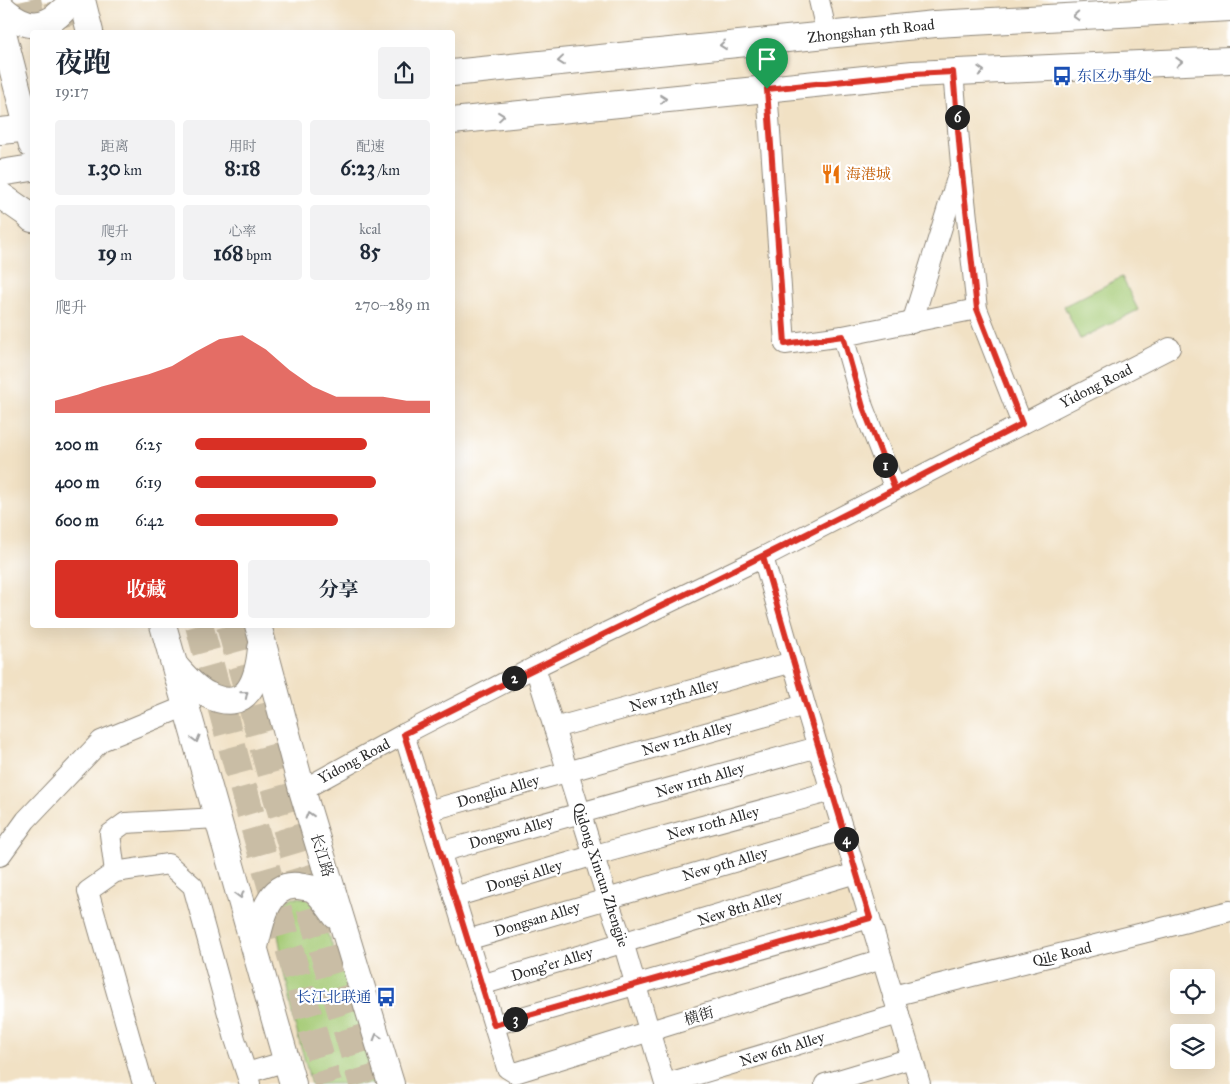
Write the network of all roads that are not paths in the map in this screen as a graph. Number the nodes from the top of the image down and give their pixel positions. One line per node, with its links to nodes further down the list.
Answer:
1 (71, 0): 4 (main road)
2 (82, 0): 6 (main road)
3 (819, 0): 8 (street)
4 (0, 6)
5 (1230, 8): 8 (main road, Zhongshan 5th Road, one-way to 8)
6 (90, 30)
7 (3, 33): 12 (main road); 15 (main road)
8 (826, 35): 11 (main road, Zhongshan 5th Road, one-way to 11)
9 (1230, 60): 10 (main road, one-way to 9)
10 (953, 72): 13 (main road); 18 (street)
11 (455, 73)
12 (0, 75)
13 (767, 89): 14 (main road, one-way to 13); 25 (street)
14 (455, 121)
15 (30, 130)
16 (0, 131): 17 (main road)
17 (30, 134)
18 (961, 164): 23 (street); 24 (street)
19 (30, 168): 20 (main road)
20 (0, 173)
21 (0, 196): 22 (main road)
22 (30, 218)
23 (977, 309): 24 (street); 27 (street)
24 (912, 323): 25 (street)
25 (843, 336): 28 (street)
26 (1170, 348): 27 (street, Yidong Road)
27 (1022, 424): 28 (street, Yidong Road)
28 (895, 489): 29 (street, Yidong Road)
29 (763, 557): 32 (street); 34 (street, Yidong Road)
30 (164, 628): 33 (main road)
31 (260, 632): 33 (main road, one-way to 31); 41 (main road, 长江路)
32 (793, 662): 35 (street); 37 (street, New 13th Alley)
33 (175, 666): 36 (main road)
34 (535, 667): 37 (street, Qidong Xincun Zhengjie); 38 (street, Yidong Road)
35 (806, 705): 39 (street); 40 (street, New 12th Alley)
36 (186, 706): 45 (main road, one-way to 45); 49 (street)
37 (554, 728): 40 (street, Qidong Xincun Zhengjie)
38 (404, 734): 41 (street, Yidong Road); 43 (street)
39 (818, 747): 42 (street); 44 (street, New 11th Alley)
40 (568, 772): 43 (street, Dongliu Alley); 44 (street, Qidong Xincun Zhengjie)
41 (302, 790): 56 (main road, 长江路, one-way to 41)
42 (832, 791): 46 (street); 48 (street, New 10th Alley)
43 (428, 811): 47 (street)
44 (581, 813): 47 (street, Dongwu Alley); 48 (street, Qidong Xincun Zhengjie)
45 (218, 818): 50 (street); 59 (main road, one-way to 59)
46 (843, 830): 51 (street); 53 (street, New 9th Alley)
47 (440, 852): 52 (street)
48 (595, 855): 52 (street, Dongsi Alley); 53 (street, Qidong Xincun Zhengjie)
49 (0, 856)
50 (115, 872): 68 (street); 69 (street)
51 (856, 873): 55 (street); 58 (street, New 8th Alley)
52 (454, 897): 57 (street)
53 (607, 898): 57 (street, Dongsan Alley); 58 (street, Qidong Xincun Zhengjie)
54 (1230, 911): 63 (street, Qile Road)
55 (870, 918): 60 (street); 61 (street)
56 (342, 924): 59 (main road); 70 (main road, 长江路, one-way to 56)
57 (467, 940): 62 (street)
58 (623, 942): 61 (street, Qidong Xincun Zhengjie); 62 (street, Dong'er Alley)
59 (255, 947): 67 (main road)
60 (882, 959): 63 (street); 65 (street, 横街)
61 (635, 984): 64 (street); 65 (street, Qidong Xincun Zhengjie)
62 (481, 985): 64 (street)
63 (896, 1005): 66 (street); 71 (street, New 6th Alley)
64 (494, 1025): 65 (street, 横街)
65 (649, 1031): 71 (street, Qidong Xincun Zhengjie)
66 (912, 1058): 72 (street); 73 (street)
67 (290, 1073): 68 (street)
68 (249, 1078)
69 (143, 1084)
70 (391, 1084)
71 (665, 1084)
72 (825, 1084)
73 (920, 1084)

